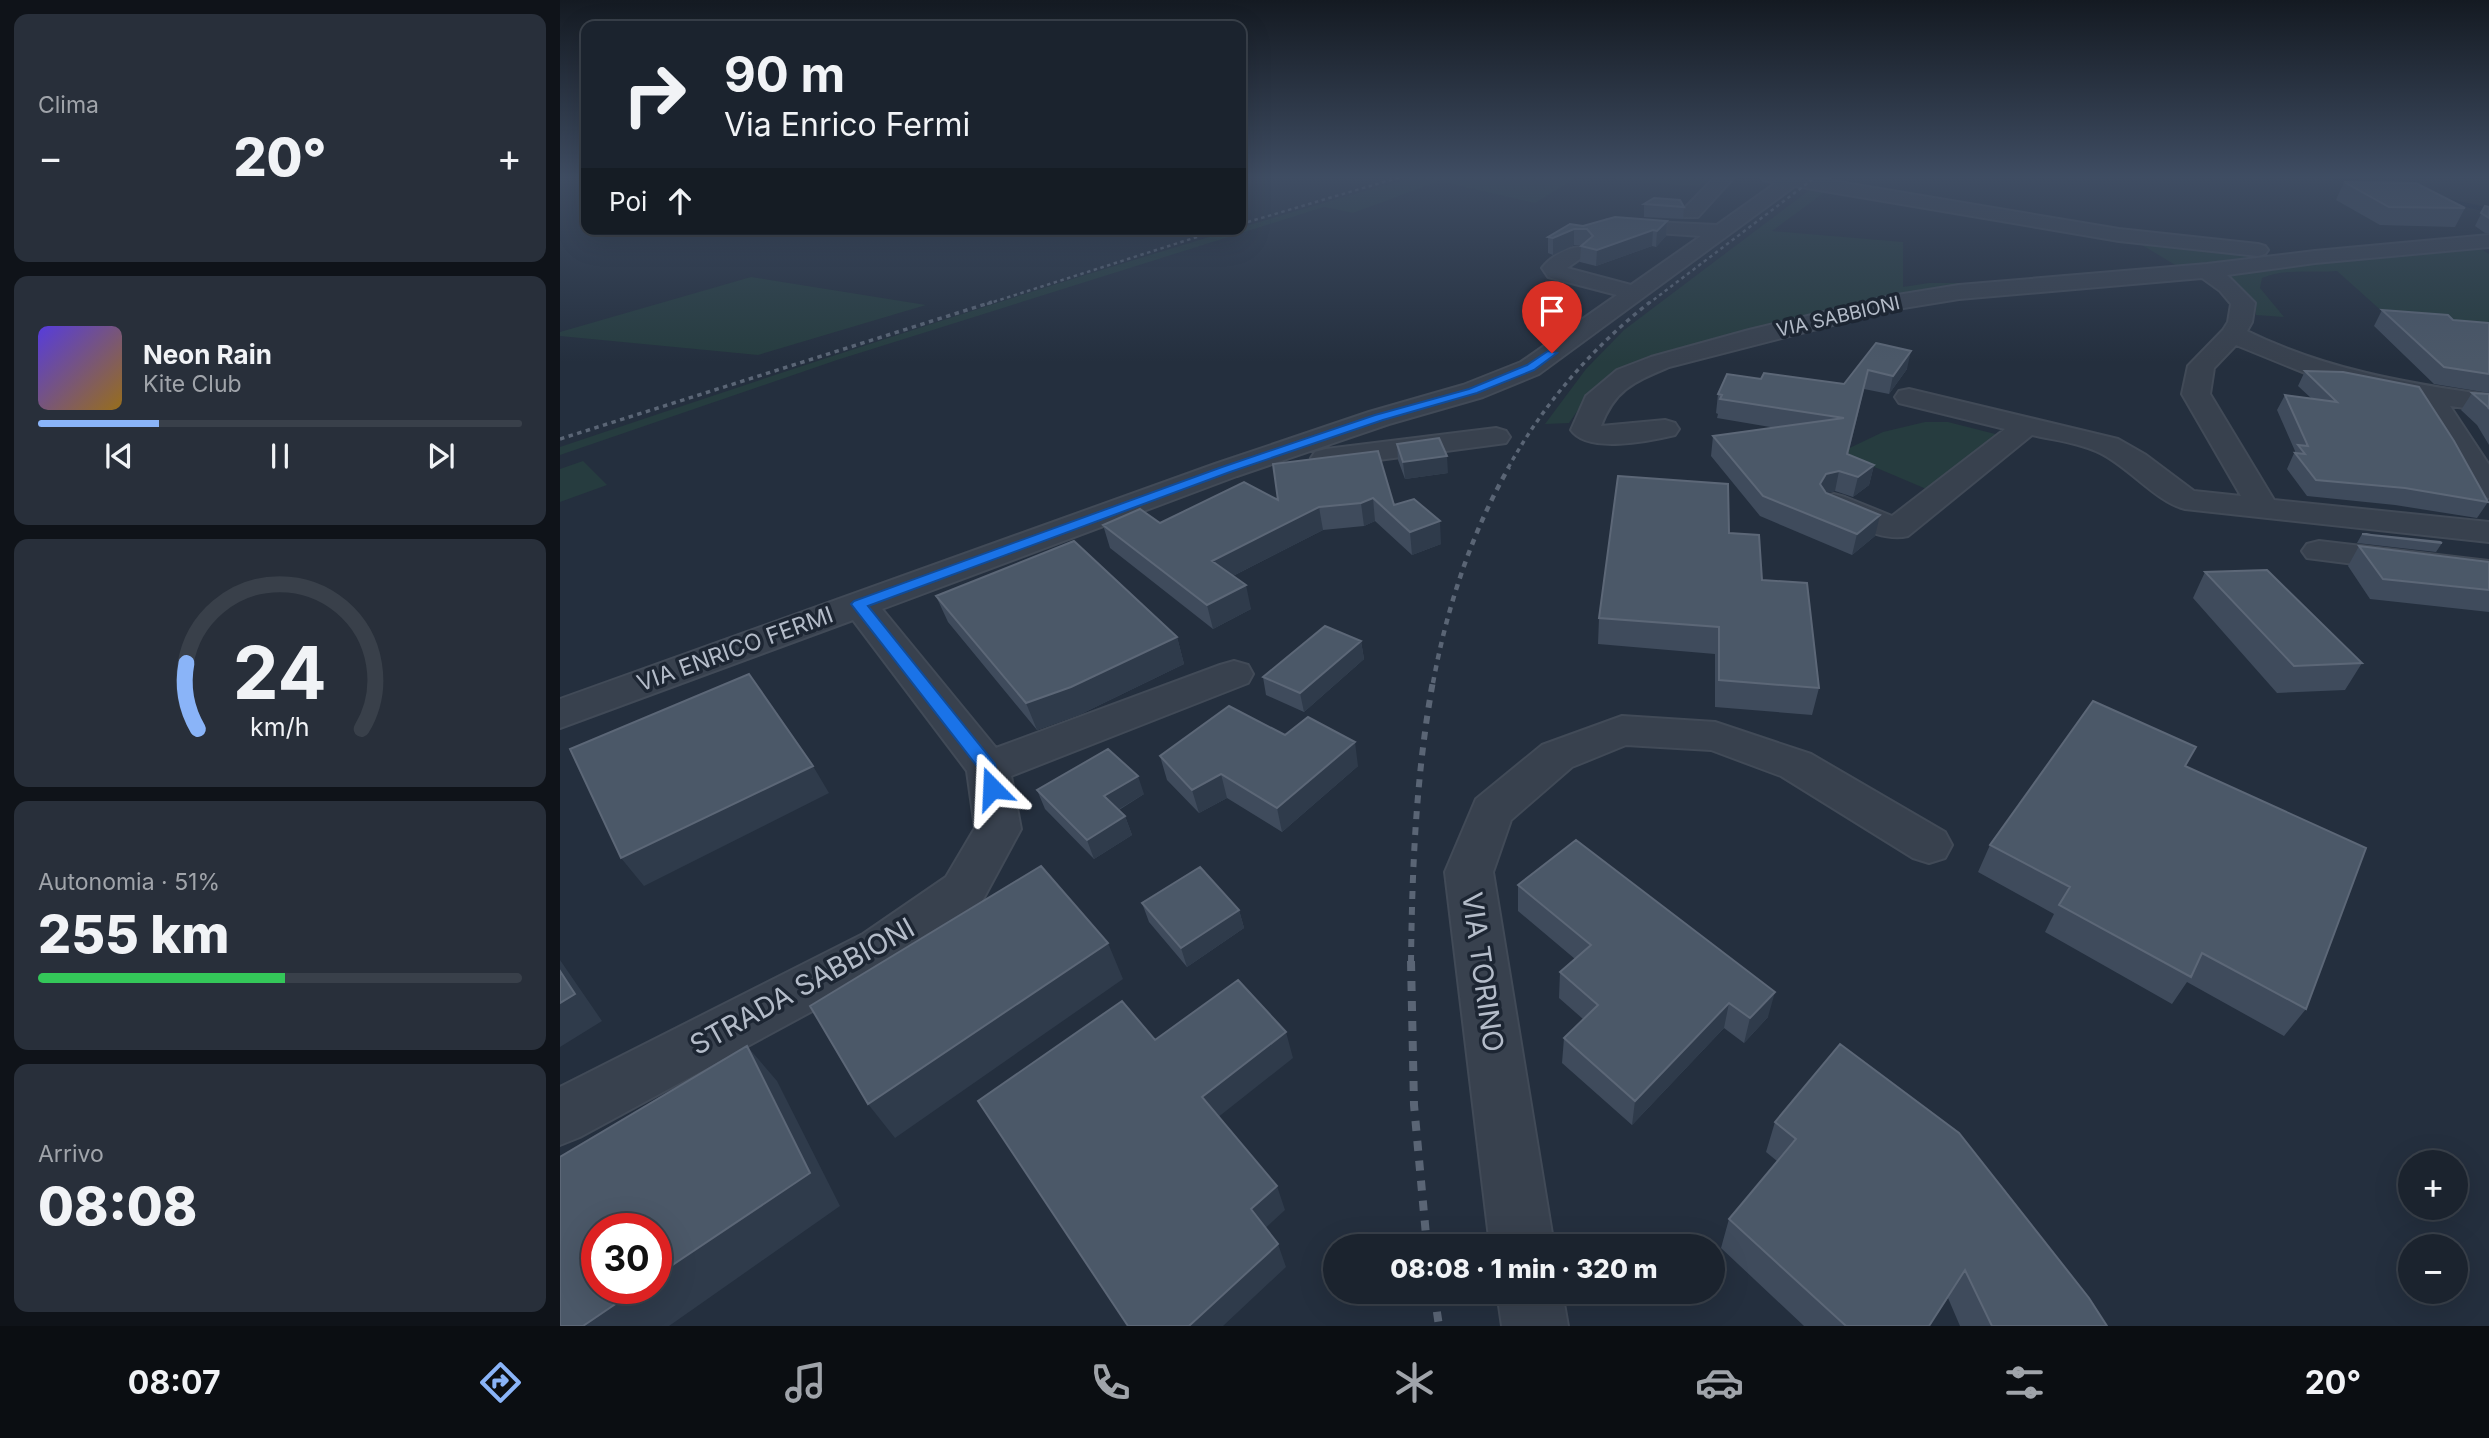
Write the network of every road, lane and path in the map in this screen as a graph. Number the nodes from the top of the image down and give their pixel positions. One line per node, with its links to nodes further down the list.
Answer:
1 (1714, 238): 7 (street)
2 (2145, 238): 5 (street)
3 (2485, 244): 5 (street)
4 (1579, 251): 7 (street)
5 (2315, 257): 6 (street)
6 (2207, 271): 8 (street); 13 (street, VIA SABBIONI)
7 (1636, 293): 15 (street)
8 (2233, 334): 9 (street); 18 (street)
9 (2430, 395): 11 (street); 16 (street)
10 (1909, 397): 12 (street)
11 (2489, 403)
12 (2026, 426): 17 (street); 18 (street)
13 (1665, 429)
14 (1496, 438): 15 (street)
15 (1226, 470): 22 (street, VIA ENRICO FERMI)
16 (2489, 489)
17 (1834, 504)
18 (2264, 509): 19 (street)
19 (2489, 532)
20 (2319, 551): 21 (street)
21 (2489, 571)
22 (859, 604): 24 (street, VIA ENRICO FERMI); 25 (street, STRADA SABBIONI)
23 (1234, 674): 25 (street)
24 (560, 714)
25 (988, 768): 27 (street, STRADA SABBIONI)
26 (1929, 845): 28 (street, VIA TORINO)
27 (560, 1117)
28 (1520, 1234)
29 (1532, 1304): 30 (street)
30 (1535, 1326)

